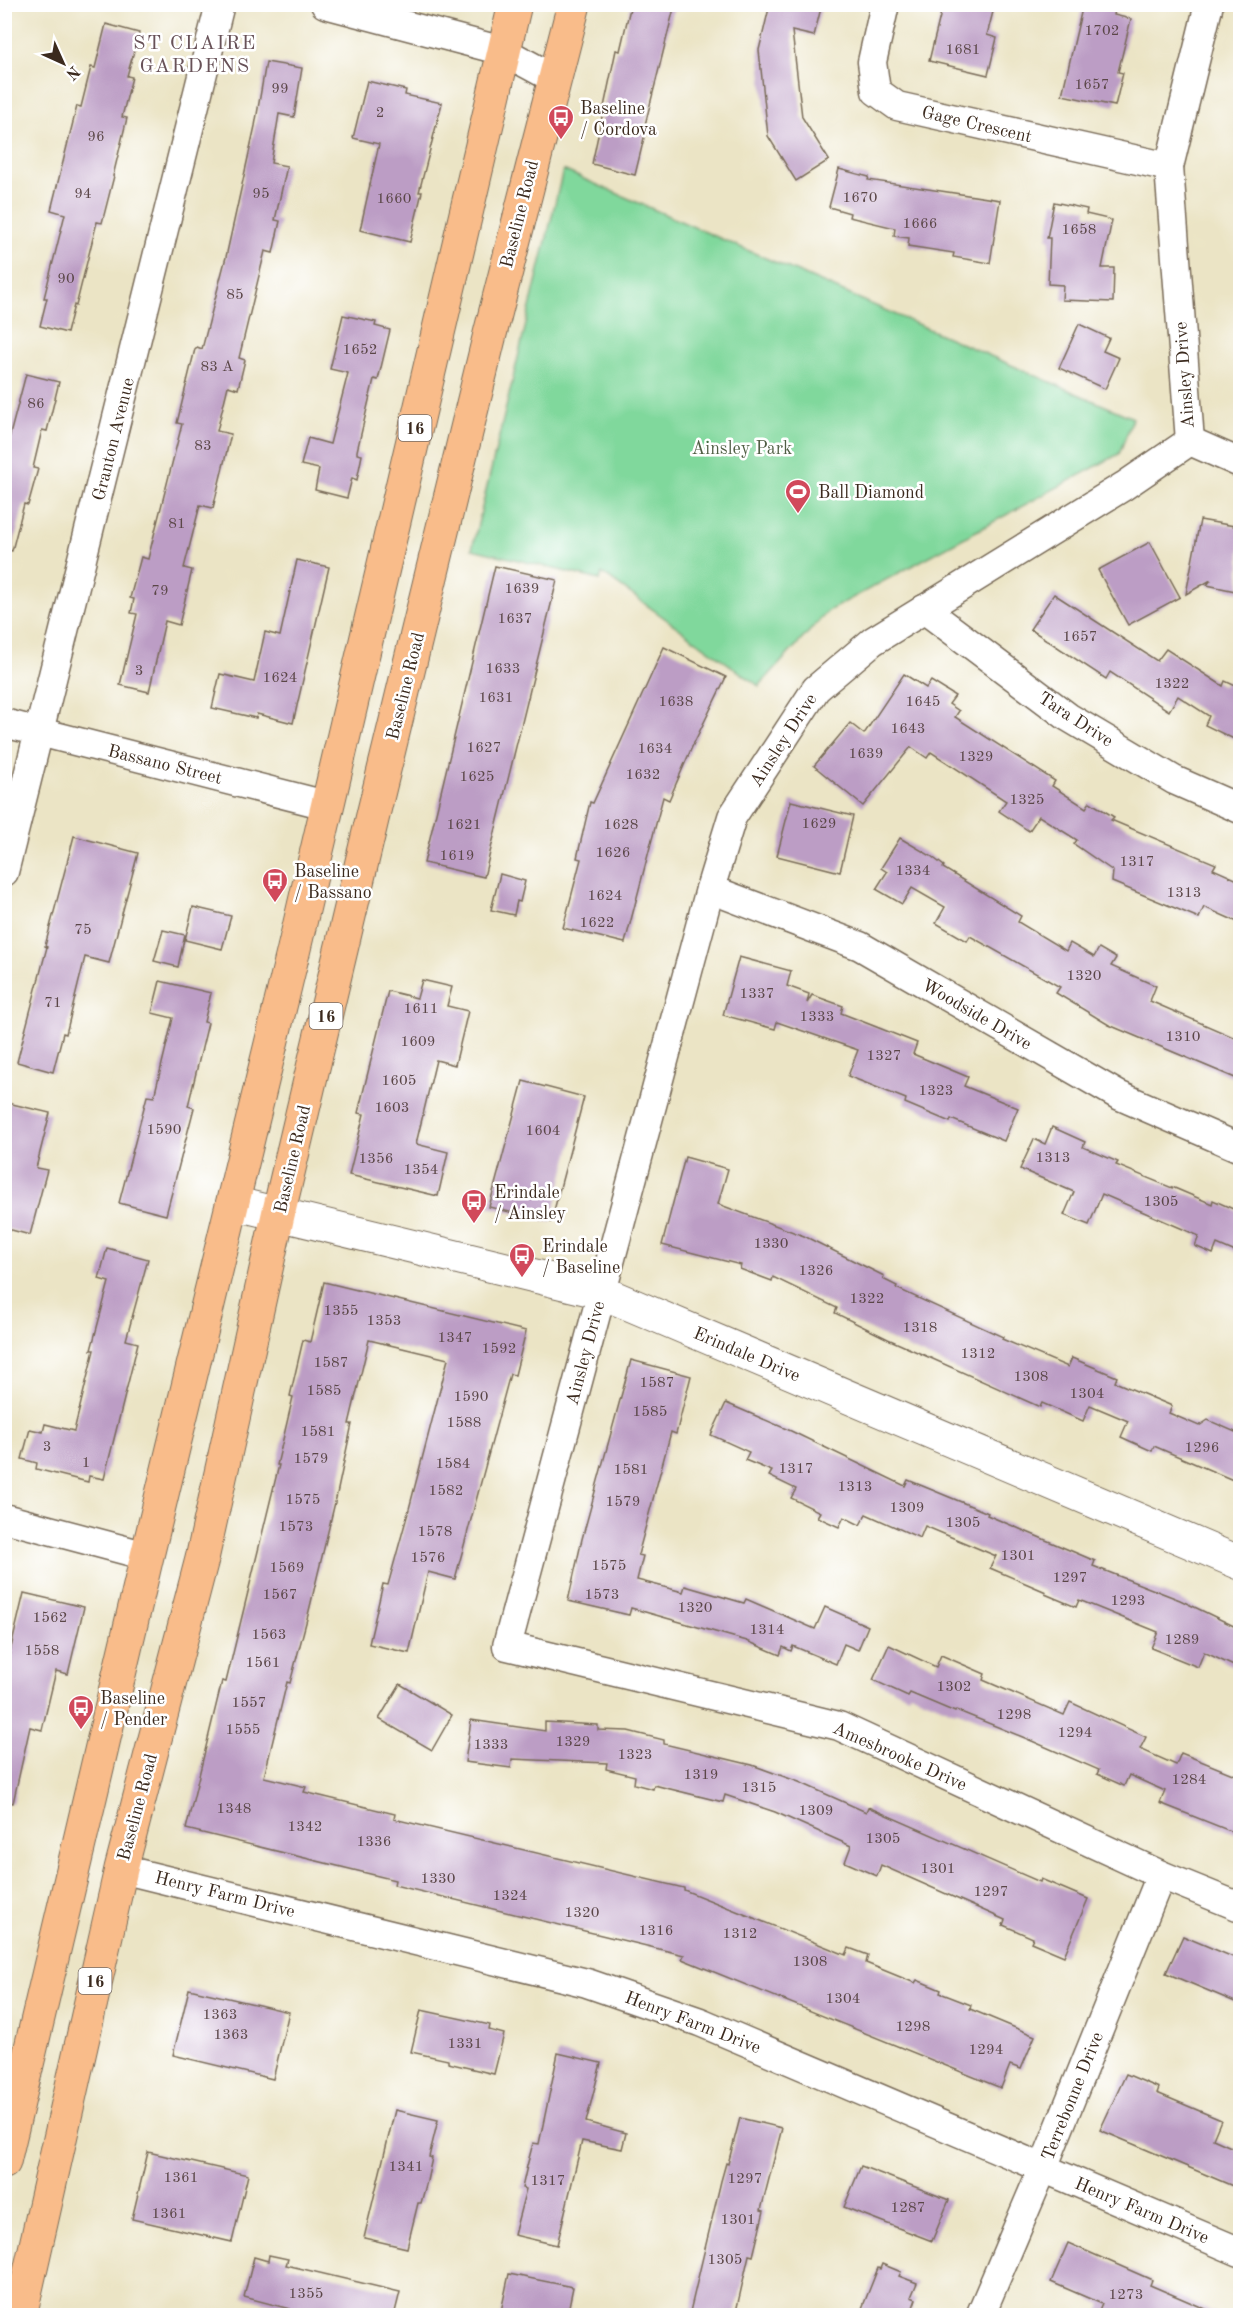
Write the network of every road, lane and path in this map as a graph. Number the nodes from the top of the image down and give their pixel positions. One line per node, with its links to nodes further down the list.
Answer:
1 (220, 4): 14 (street, Granton Avenue)
2 (325, 4): 7 (street)
3 (515, 4): 7 (main road, 16)
4 (574, 4): 8 (main road, Baseline Road / 16)
5 (885, 4): 9 (street, Gage Crescent)
6 (1209, 4): 9 (street, Ainsley Drive)
7 (503, 51): 8 (street); 15 (main road, 16)
8 (553, 78): 21 (main road, Baseline Road / 16)
9 (1169, 167): 10 (street, Ainsley Drive)
10 (1190, 441): 11 (street); 12 (street, Ainsley Drive)
11 (1240, 463)
12 (924, 609): 16 (street, Tara Drive); 18 (street, Ainsley Drive)
13 (4, 723): 14 (street, Bassano Street)
14 (40, 733): 15 (street, Bassano Street); 17 (street, Granton Avenue)
15 (326, 805): 20 (main road, 16)
16 (1240, 809)
17 (4, 872)
18 (710, 889): 19 (street, Woodside Drive); 22 (street, Ainsley Drive)
19 (1240, 1148)
20 (233, 1203): 21 (street, Erindale Drive); 24 (main road, 16)
21 (278, 1215): 22 (street, Erindale Drive); 27 (main road, Baseline Road / 16)
22 (601, 1292): 25 (street, Erindale Drive); 26 (street, Ainsley Drive)
23 (4, 1518): 24 (street)
24 (147, 1556): 30 (main road, 16)
25 (1240, 1563)
26 (507, 1646): 28 (street, Amesbrooke Drive)
27 (121, 1869): 31 (street, Henry Farm Drive); 33 (main road, Baseline Road / 16)
28 (1161, 1875): 29 (street, Amesbrooke Drive); 31 (street, Terrebonne Drive)
29 (1240, 1907)
30 (4, 2162)
31 (1043, 2168): 32 (street, Henry Farm Drive); 34 (street, Terrebonne Drive)
32 (1240, 2252)
33 (20, 2316)
34 (980, 2316)

